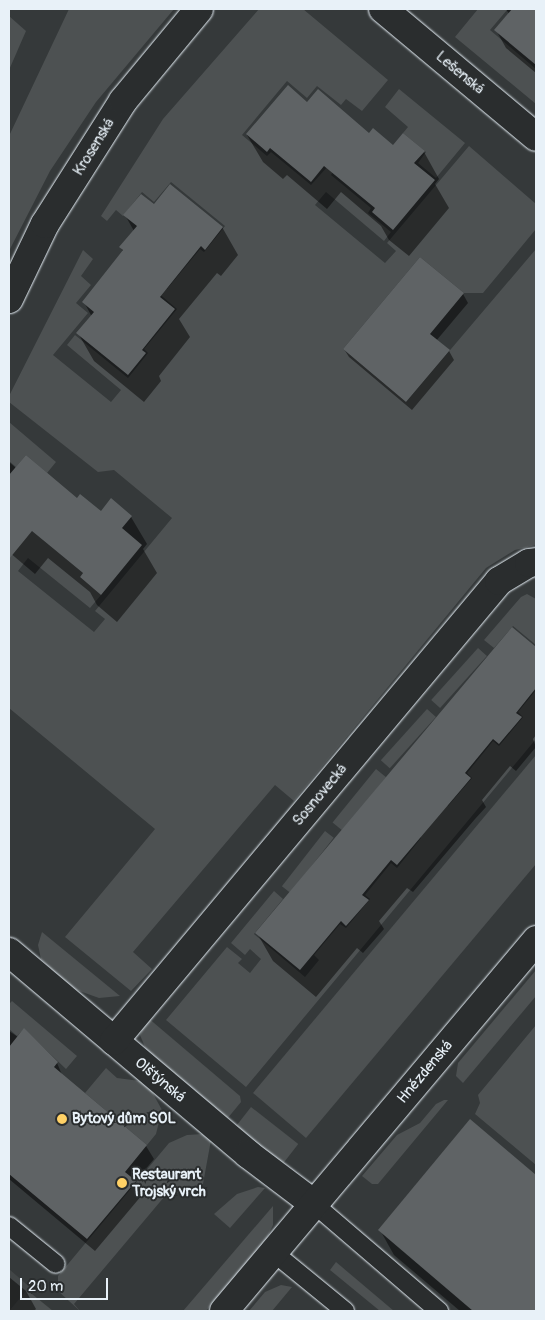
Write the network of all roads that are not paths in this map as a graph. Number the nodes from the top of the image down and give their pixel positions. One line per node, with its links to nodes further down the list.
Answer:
1 (199, 9): 4 (street, Krosenská)
2 (383, 9): 3 (street, Lešenská)
3 (536, 137)
4 (9, 298)
5 (536, 562): 8 (street, Sosnovecká)
6 (536, 940): 9 (street, Hnězdenská)
7 (9, 952): 8 (street, Olštýnská)
8 (114, 1041): 9 (street, Olštýnská)
9 (314, 1204): 11 (street, Hnězdenská); 15 (lane)
10 (9, 1226): 12 (lane)
11 (274, 1252): 13 (street, Hnězdenská); 14 (lane)
12 (56, 1264)
13 (224, 1311)
14 (346, 1311)
15 (439, 1311)

